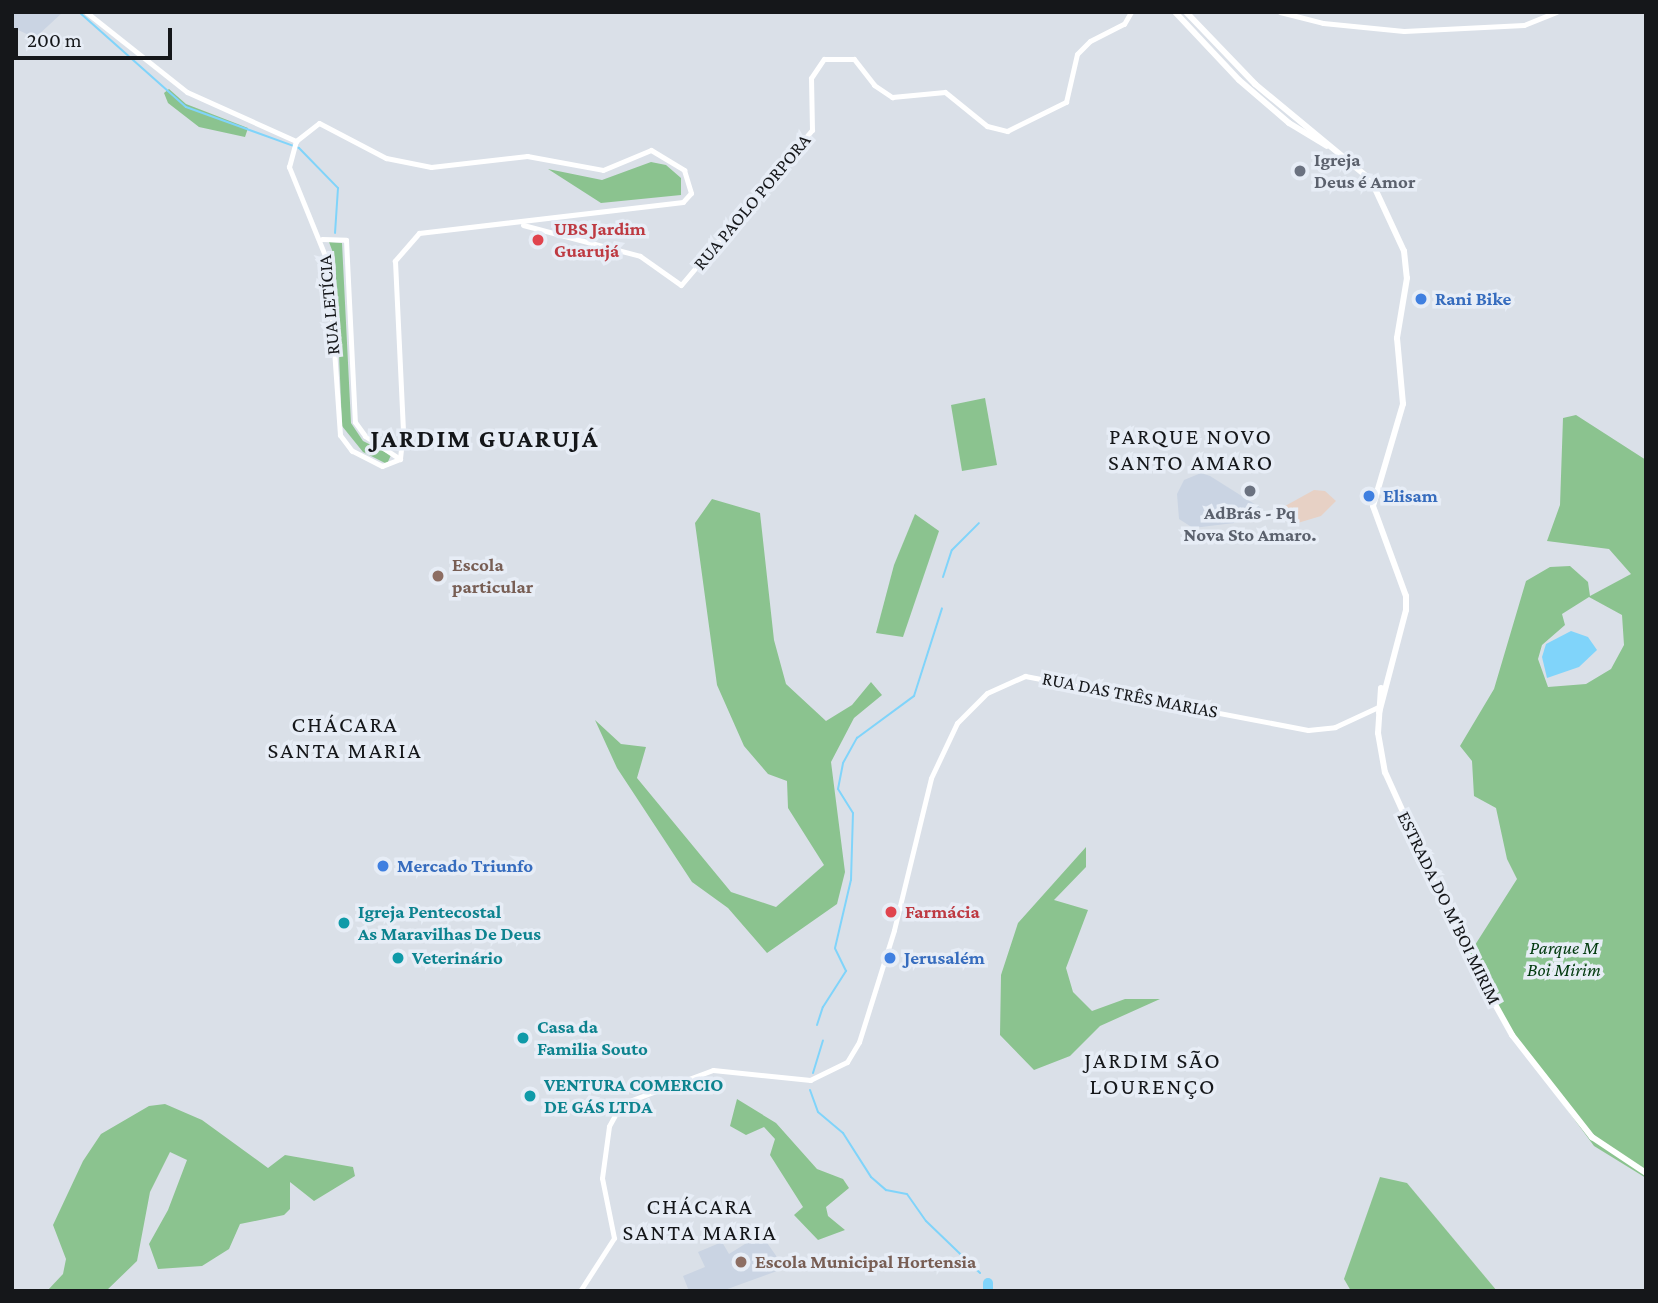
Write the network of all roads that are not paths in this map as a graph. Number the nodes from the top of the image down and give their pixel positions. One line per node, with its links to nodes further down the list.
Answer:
1 (86, 12): 7 (street)
2 (1131, 12): 11 (street, RUA PAOLO PORPORA)
3 (1175, 12): 8 (main road, ESTRADA DO M'BOI MIRIM)
4 (1186, 12): 8 (main road, ESTRADA DO M'BOI MIRIM)
5 (1280, 12): 6 (street)
6 (1556, 12)
7 (296, 141): 9 (street); 12 (street, RUA LETÍCIA)
8 (1327, 146): 16 (main road, ESTRADA DO M'BOI MIRIM)
9 (543, 221): 10 (street); 11 (street)
10 (520, 224): 11 (street); 13 (street)
11 (542, 231)
12 (322, 239): 13 (street); 14 (street, RUA LETÍCIA)
13 (400, 459): 14 (street)
14 (382, 466): 15 (street)
15 (383, 475)
16 (1378, 710): 17 (main road, ESTRADA DO M'BOI MIRIM); 18 (street, RUA DAS TRÊS MARIAS)
17 (1646, 1173)
18 (580, 1291)

